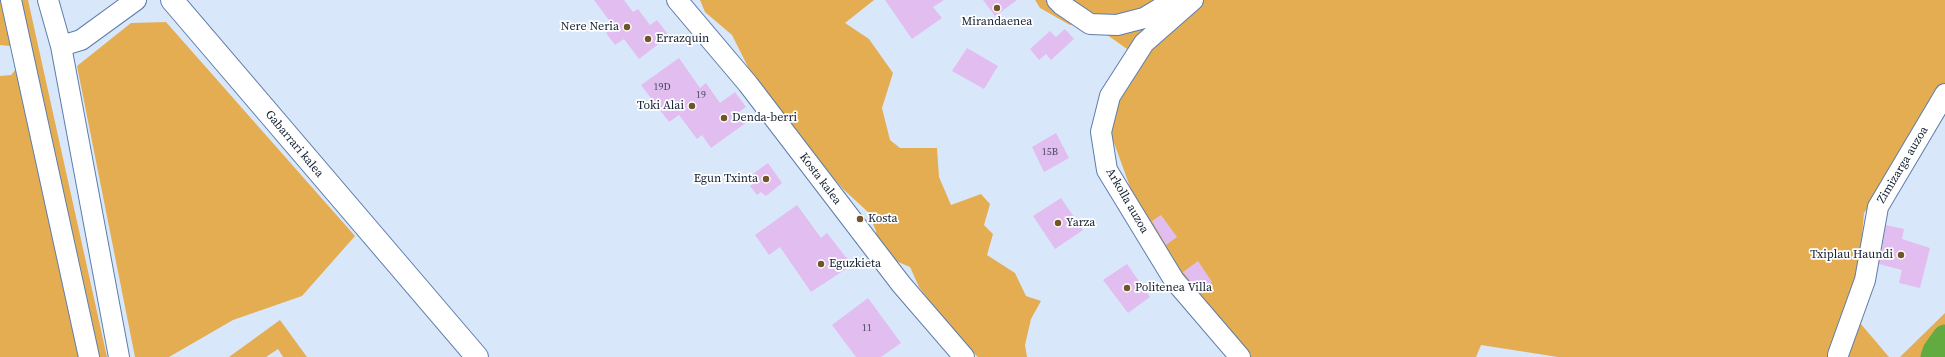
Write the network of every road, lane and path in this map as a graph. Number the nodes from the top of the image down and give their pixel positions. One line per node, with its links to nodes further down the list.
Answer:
1 (10, 0): 13 (street)
2 (48, 0): 9 (street)
3 (136, 0): 9 (street)
4 (172, 0): 11 (main road, Gabarrari kalea)
5 (677, 0): 17 (street, Kosta kalea)
6 (1057, 0): 7 (street)
7 (1174, 0)
8 (1193, 0): 18 (street, Arkolla auzoa)
9 (60, 46): 14 (street)
10 (1945, 94): 12 (street, Zimizarga auzoa)
11 (415, 287): 15 (main road, Gabarrari kalea); 16 (main road, Gabarrari kalea)
12 (1838, 356)
13 (89, 357)
14 (119, 357)
15 (467, 357)
16 (477, 357)
17 (964, 357)
18 (1240, 357)

